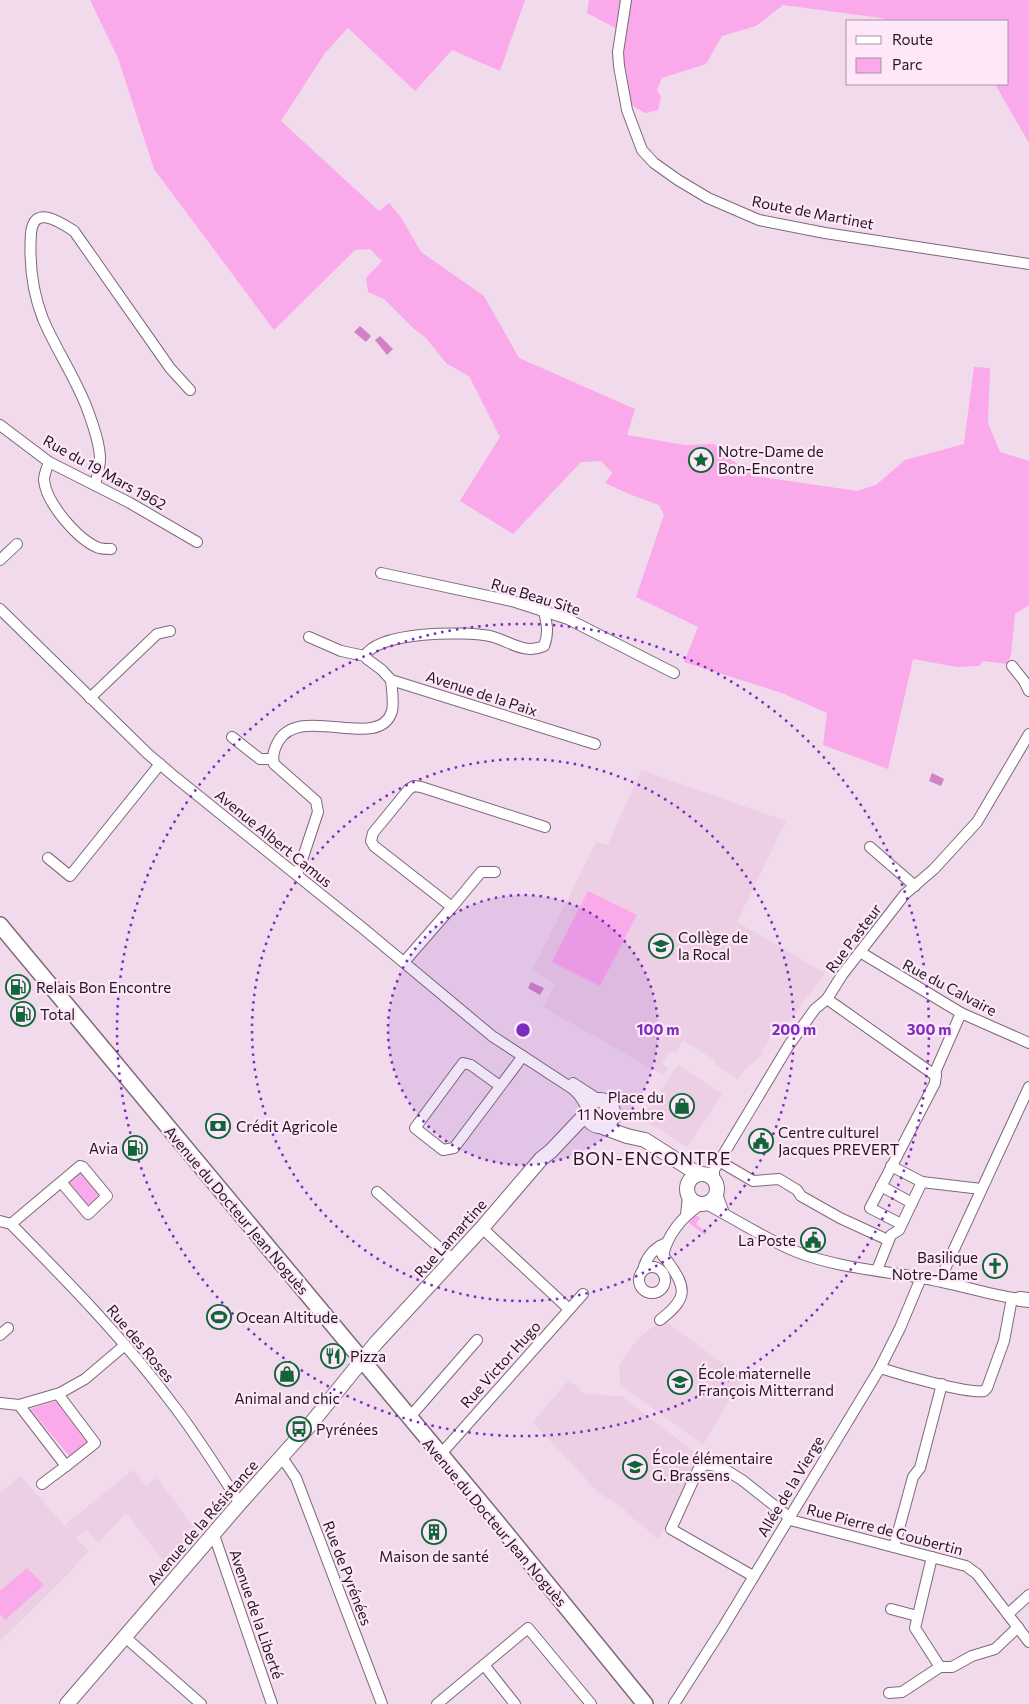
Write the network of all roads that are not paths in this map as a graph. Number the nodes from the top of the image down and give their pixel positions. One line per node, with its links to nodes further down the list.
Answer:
1 (626, 0): 2 (street, Route de Martinet)
2 (1029, 264)
3 (190, 390): 6 (street)
4 (0, 425): 5 (street, Rue du 19 Mars 1962)
5 (49, 462): 6 (street, Rue du 19 Mars 1962); 9 (street)
6 (95, 485): 7 (street, Rue du 19 Mars 1962)
7 (197, 542)
8 (17, 544): 10 (street)
9 (111, 549)
10 (0, 560)
11 (381, 573): 13 (street, Rue Beau Site)
12 (0, 609): 21 (street, Avenue Albert Camus)
13 (544, 612): 16 (street); 18 (street, Rue Beau Site)
14 (170, 631): 21 (street)
15 (309, 637): 16 (street)
16 (366, 656): 19 (street, Avenue de la Paix)
17 (1012, 666): 20 (street)
18 (674, 673)
19 (392, 680): 24 (street, Avenue de la Paix); 25 (street)
20 (1029, 691)
21 (90, 698): 26 (street, Avenue Albert Camus)
22 (1029, 734): 32 (street, Rue Pasteur)
23 (232, 737): 25 (street)
24 (595, 744)
25 (272, 759): 31 (street)
26 (160, 764): 29 (street); 31 (street, Avenue Albert Camus)
27 (545, 827): 33 (street)
28 (870, 847): 32 (street)
29 (48, 858)
30 (495, 872): 33 (street)
31 (297, 875): 36 (street, Avenue Albert Camus)
32 (915, 886): 35 (street, Rue Pasteur)
33 (452, 907): 36 (street)
34 (0, 925): 81 (main road, Avenue du Docteur Jean Noguès)
35 (860, 952): 37 (street, Rue Pasteur); 38 (street, Rue du Calvaire)
36 (404, 962): 40 (street, Avenue Albert Camus)
37 (827, 999): 42 (street); 50 (street, Rue Pasteur)
38 (961, 1014): 39 (street, Rue du Calvaire); 42 (street)
39 (1029, 1043)
40 (523, 1056): 41 (street, Avenue Albert Camus); 43 (street)
41 (546, 1070): 45 (street, Avenue Albert Camus); 47 (street, Avenue Albert Camus)
42 (935, 1080): 49 (street)
43 (500, 1086): 43 (street)
44 (1029, 1087): 54 (street)
45 (599, 1100): 46 (street); 47 (street)
46 (612, 1114): 47 (street); 48 (street)
47 (591, 1118): 48 (street); 63 (street, Rue Lamartine)
48 (635, 1138): 50 (street)
49 (891, 1166): 52 (street); 53 (street)
50 (705, 1179): 57 (street); 57 (street); 58 (street); 59 (street); 64 (street)
51 (61, 1182): 51 (street); 61 (street)
52 (922, 1182): 54 (street); 56 (street)
53 (881, 1186): 56 (street); 62 (street)
54 (981, 1189): 72 (street)
55 (377, 1192): 67 (street)
56 (912, 1203): 62 (street)
57 (703, 1204): 58 (street); 59 (street)
58 (724, 1213): 69 (street)
59 (686, 1215): 65 (street)
60 (0, 1221): 61 (street)
61 (11, 1224): 80 (street, Rue des Roses)
62 (901, 1224): 64 (street)
63 (482, 1228): 67 (street, Rue Lamartine); 75 (street)
64 (888, 1240): 69 (street)
65 (662, 1245): 66 (street); 68 (street)
66 (663, 1256): 70 (street); 76 (street)
67 (452, 1259): 81 (street, Rue Lamartine)
68 (643, 1270): 70 (street); 70 (street)
69 (877, 1270): 71 (street)
70 (662, 1272)
71 (921, 1278): 72 (street); 82 (street, Allée de la Vierge)
72 (942, 1282): 74 (street)
73 (583, 1294): 75 (street, Rue Victor Hugo)
74 (1020, 1299): 83 (street)
75 (569, 1309): 88 (street, Rue Victor Hugo)
76 (660, 1320)
77 (8, 1328): 78 (street)
78 (0, 1335)
79 (477, 1340): 87 (street)
80 (125, 1345): 84 (street); 92 (street, Rue des Roses)
81 (361, 1360): 87 (main road, Avenue du Docteur Jean Noguès); 89 (street, Avenue de la Résistance)
82 (880, 1368): 83 (street); 93 (street, Allée de la Vierge)
83 (942, 1384): 95 (street)
84 (58, 1394): 86 (street); 90 (street)
85 (0, 1403): 86 (street)
86 (19, 1405): 90 (street)
87 (409, 1418): 88 (main road, Avenue du Docteur Jean Noguès)
88 (440, 1455): 115 (main road, Avenue du Docteur Jean Noguès)
89 (282, 1456): 92 (street, Avenue de la Résistance); 112 (street, Rue de Pyrénées)
90 (66, 1466): 91 (street)
91 (42, 1484)
92 (240, 1503): 94 (street, Avenue de la Résistance)
93 (788, 1517): 95 (street, Rue Pierre de Coubertin); 97 (street, Allée de la Vierge); 97 (street, Rue Pierre de Coubertin)
94 (214, 1535): 103 (street, Avenue de la Résistance); 111 (street, Avenue de la Liberté)
95 (894, 1547): 96 (street, Rue Pierre de Coubertin)
96 (932, 1557): 100 (street, Rue Pierre de Coubertin); 101 (street)
97 (753, 1576): 116 (street, Allée de la Vierge)
98 (1029, 1595): 100 (street)
99 (891, 1610): 101 (street)
100 (1008, 1614): 102 (street, Rue Pierre de Coubertin)
101 (917, 1616): 106 (street)
102 (1018, 1627): 104 (street, Rue Pierre de Coubertin); 106 (street)
103 (125, 1636): 109 (street, Avenue de la Résistance); 110 (street)
104 (1029, 1642)
105 (484, 1665): 108 (street); 113 (street); 114 (street)
106 (940, 1667): 107 (street)
107 (888, 1693)
108 (438, 1703)
109 (67, 1704)
110 (201, 1704)
111 (272, 1704)
112 (382, 1704)
113 (515, 1704)
114 (591, 1704)
115 (645, 1704)
116 (674, 1704)

